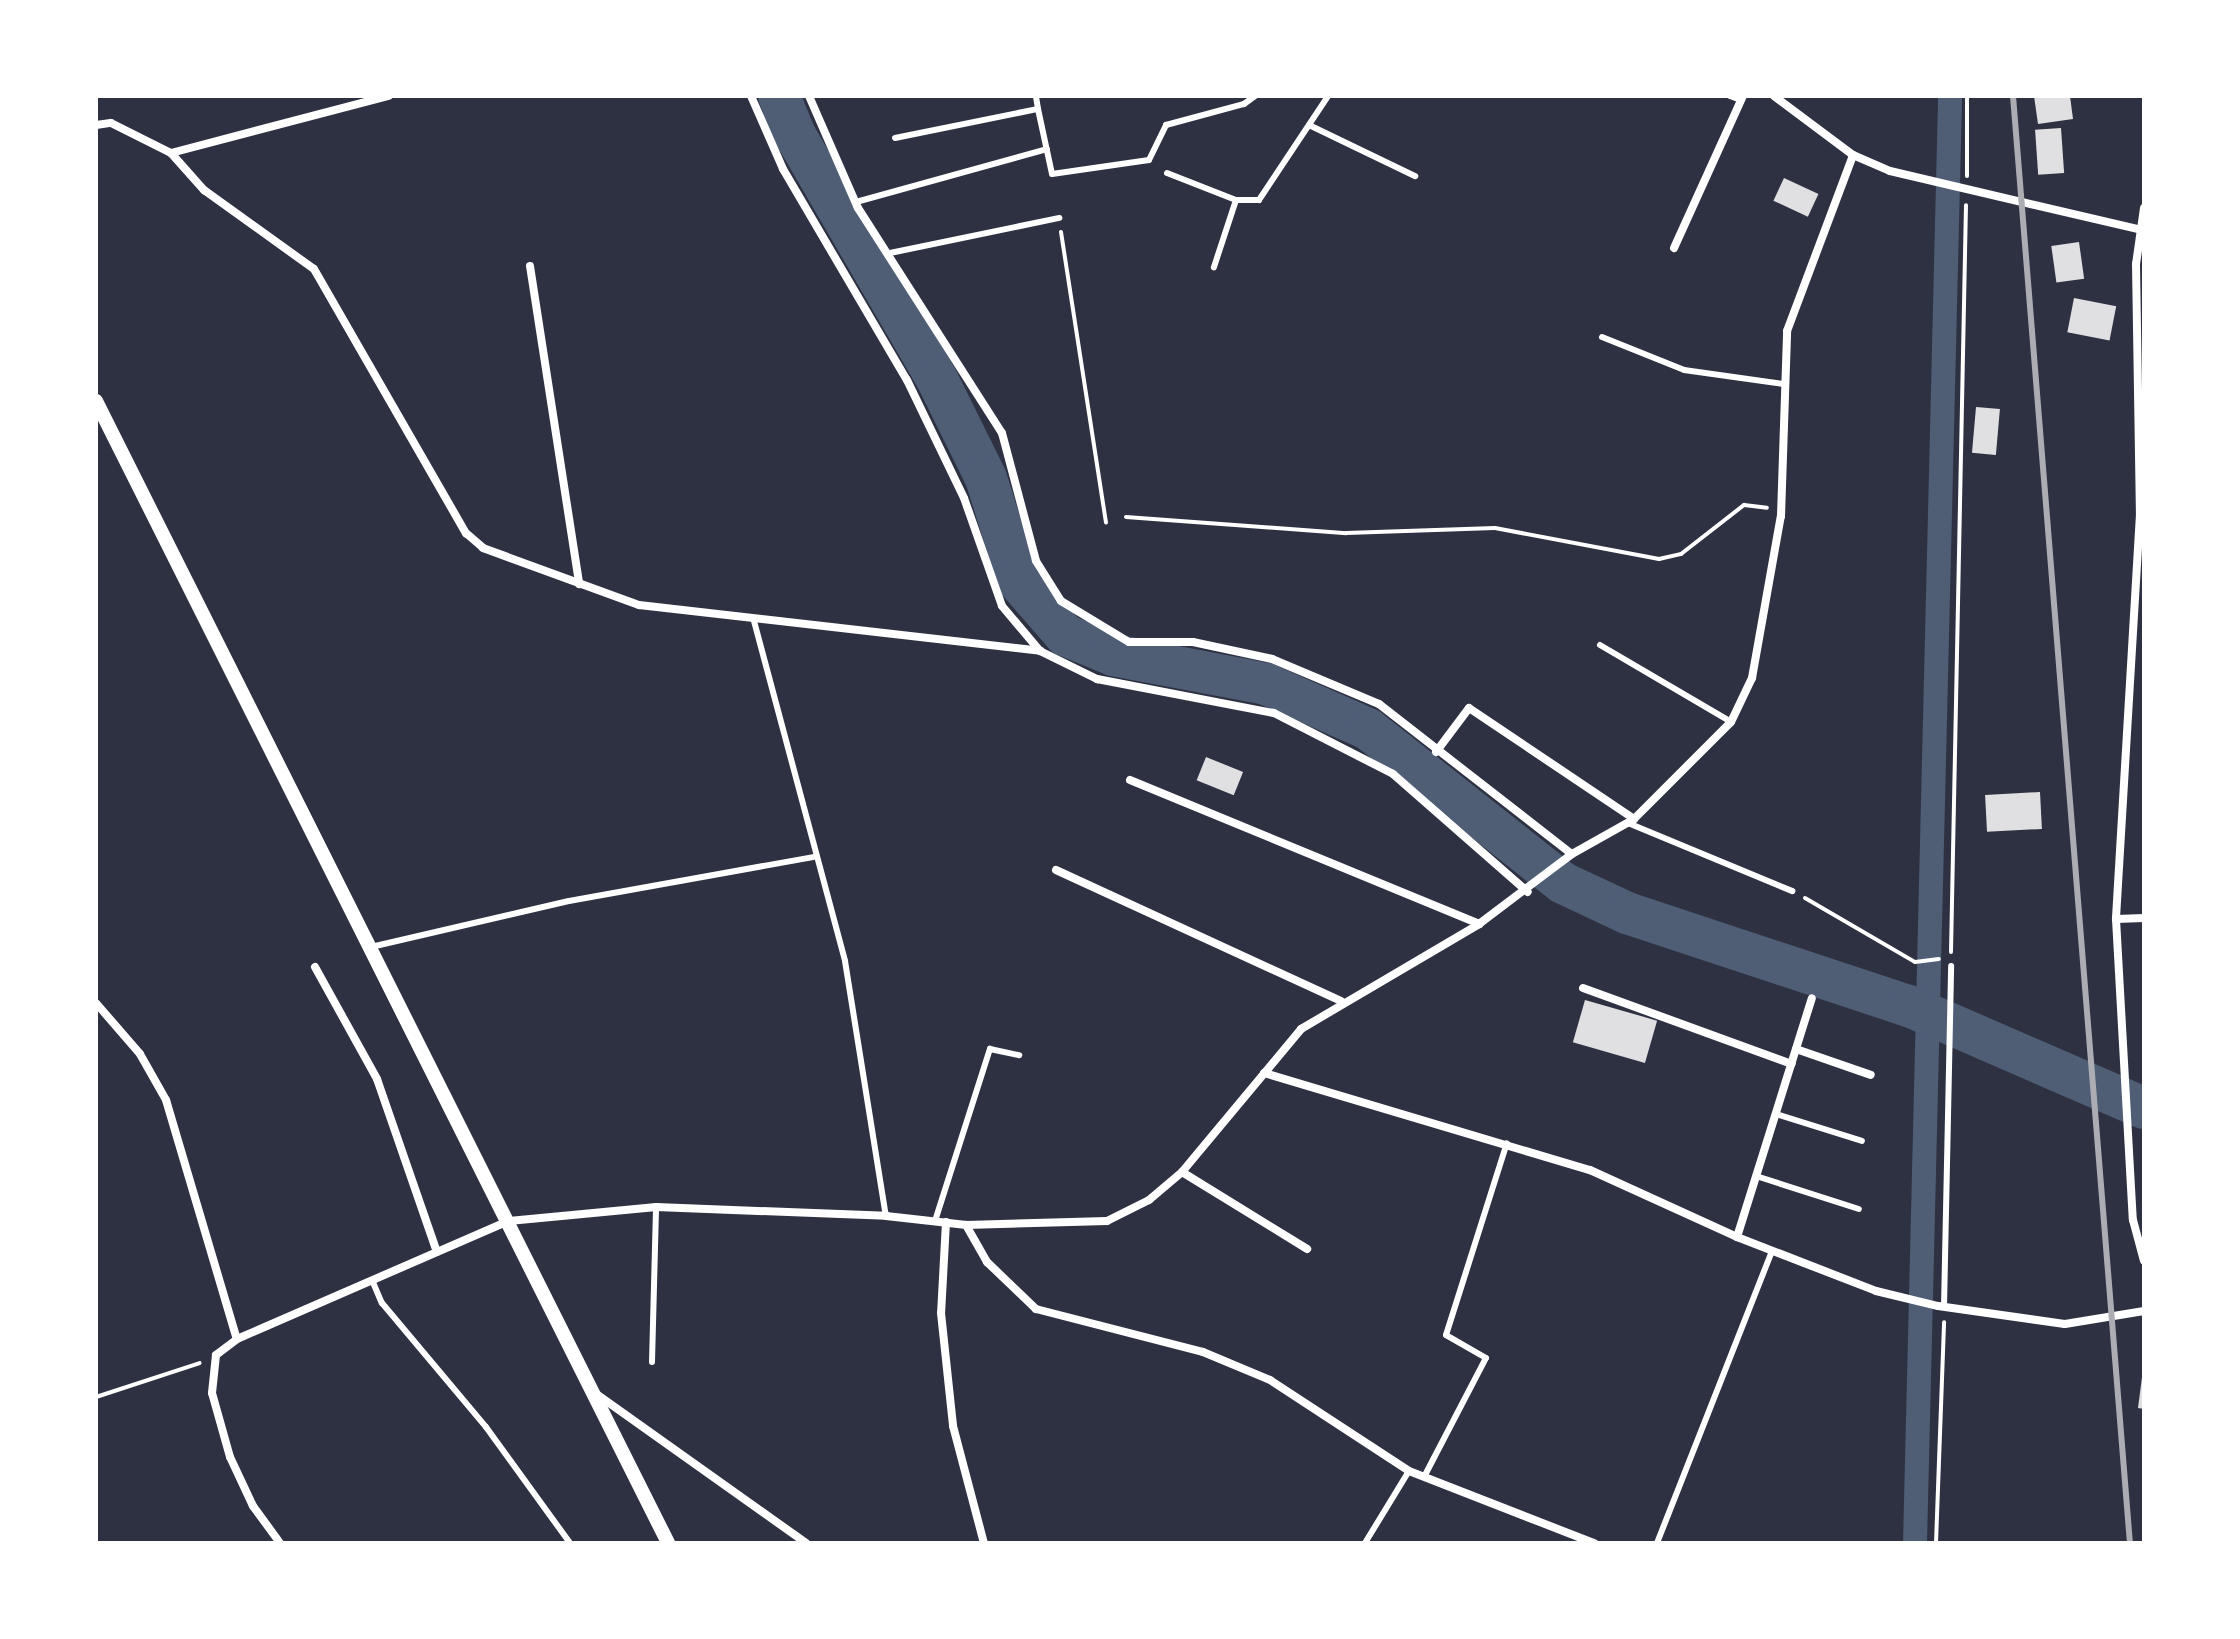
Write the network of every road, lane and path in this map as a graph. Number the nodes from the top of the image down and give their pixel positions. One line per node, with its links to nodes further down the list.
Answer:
1 (389, 96): 16 (street)
2 (751, 96): 40 (street)
3 (809, 96): 22 (street)
4 (1036, 96): 11 (lane)
5 (1255, 96): 15 (lane)
6 (1328, 96): 13 (lane)
7 (1730, 96): 10 (lane)
8 (1774, 96): 17 (street)
9 (1967, 96): 20 (path)
10 (1742, 98): 26 (street)
11 (1038, 109): 14 (lane); 15 (lane)
12 (96, 125): 16 (street)
13 (1309, 125): 19 (lane); 21 (lane)
14 (895, 138)
15 (1047, 149): 22 (lane)
16 (171, 153): 37 (street)
17 (1853, 155): 20 (street); 31 (street)
18 (1167, 173): 21 (lane)
19 (1415, 176)
20 (1964, 188): 25 (street); 54 (path)
21 (1236, 200): 29 (lane)
22 (856, 202): 27 (street)
23 (2144, 208): 25 (street)
24 (1059, 218): 27 (lane); 36 (path)
25 (2138, 229): 34 (street)
26 (1674, 248)
27 (890, 253): 42 (street)
28 (530, 266): 37 (street)
29 (1214, 267)
30 (1602, 337): 31 (lane)
31 (1784, 384): 33 (street)
32 (96, 401): 53 (street)
33 (1781, 510): 35 (path); 41 (street)
34 (2142, 514): 51 (street)
35 (1126, 517)
36 (1106, 523)
37 (579, 584): 38 (street)
38 (754, 621): 40 (street); 45 (lane)
39 (1600, 645): 41 (lane)
40 (1040, 651): 49 (street)
41 (1731, 722): 44 (street)
42 (1436, 752): 44 (street); 46 (street)
43 (1130, 780): 52 (street)
44 (1631, 821): 46 (street); 48 (lane)
45 (813, 857): 53 (lane); 72 (lane)
46 (1570, 858): 49 (street)
47 (1056, 870): 58 (street)
48 (1792, 891): 54 (path)
49 (1528, 892): 52 (street)
50 (2144, 918): 51 (street)
51 (2116, 919): 81 (street)
52 (1479, 924): 58 (street)
53 (371, 947): 73 (street)
54 (1950, 962): 83 (lane)
55 (315, 967): 80 (street)
56 (1583, 988): 62 (street)
57 (1812, 998): 60 (street)
58 (1341, 1001): 63 (street)
59 (96, 1003): 85 (street)
60 (1796, 1049): 62 (street); 64 (street)
61 (1019, 1055): 74 (lane)
62 (1792, 1064): 65 (street)
63 (1264, 1073): 67 (street); 68 (street)
64 (1871, 1075)
65 (1776, 1114): 66 (lane); 69 (street)
66 (1862, 1141)
67 (1507, 1143): 77 (street); 91 (lane)
68 (1182, 1172): 76 (street); 78 (street)
69 (1756, 1176): 71 (lane); 77 (street)
70 (656, 1207): 72 (street); 73 (street); 86 (lane)
71 (1859, 1209)
72 (886, 1216): 74 (street)
73 (509, 1221): 80 (street); 88 (street)
74 (935, 1221): 75 (street)
75 (946, 1222): 76 (street); 96 (street)
76 (966, 1225): 90 (street)
77 (1737, 1237): 79 (street)
78 (1307, 1249)
79 (1772, 1251): 83 (street); 99 (lane)
80 (437, 1252): 82 (street)
81 (2144, 1261)
82 (372, 1280): 85 (street); 93 (lane)
83 (1941, 1307): 84 (street); 100 (path)
84 (2144, 1311)
85 (237, 1339): 87 (street)
86 (652, 1362)
87 (212, 1364): 89 (path); 92 (street)
88 (591, 1390): 94 (street); 95 (street)
89 (96, 1397)
90 (1409, 1471): 91 (street); 97 (lane)
91 (1424, 1477): 98 (street)
92 (280, 1543)
93 (570, 1543)
94 (668, 1543)
95 (806, 1543)
96 (984, 1543)
97 (1365, 1543)
98 (1594, 1543)
99 (1657, 1543)
100 (1936, 1543)

